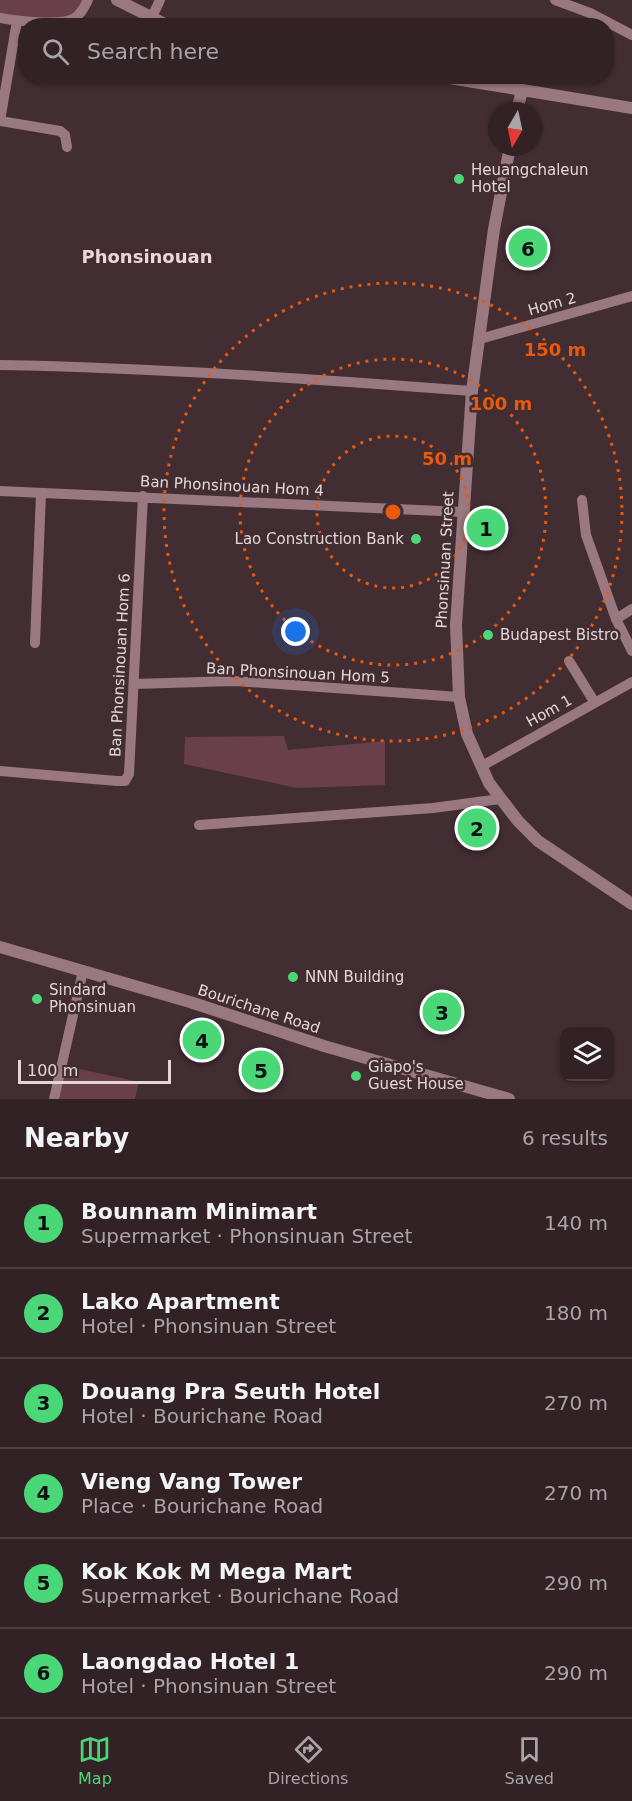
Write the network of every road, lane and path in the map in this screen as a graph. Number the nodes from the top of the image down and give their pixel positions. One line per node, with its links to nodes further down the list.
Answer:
1 (88, 0): 6 (street)
2 (117, 0): 7 (street)
3 (160, 0): 7 (street)
4 (555, 0): 8 (street)
5 (0, 18): 9 (street)
6 (75, 18)
7 (152, 18)
8 (600, 18)
9 (17, 21): 16 (street)
10 (614, 26): 11 (street)
11 (632, 35)
12 (486, 84): 13 (street)
13 (522, 90): 14 (street); 15 (street)
14 (520, 102)
15 (632, 108)
16 (0, 121): 17 (street)
17 (67, 147)
18 (508, 156): 20 (street, Phonsinuan Street)
19 (632, 296): 20 (street, Hom 2)
20 (480, 339): 22 (street, Phonsinuan Street)
21 (0, 365): 22 (street)
22 (472, 391): 27 (street, Phonsinuan Street)
23 (0, 491): 24 (street, Ban Phonsinouan Hom 4)
24 (41, 493): 25 (street, Ban Phonsinouan Hom 4); 30 (street)
25 (143, 496): 27 (street, Ban Phonsinouan Hom 4); 34 (street, Ban Phonsinouan Hom 6)
26 (582, 500): 29 (street)
27 (462, 512): 35 (street, Phonsinuan Street)
28 (632, 609): 29 (street)
29 (616, 619): 31 (street)
30 (35, 644)
31 (632, 651)
32 (569, 661): 36 (street)
33 (632, 682): 36 (street, Hom 1)
34 (134, 684): 35 (street, Ban Phonsinouan Hom 5); 38 (street, Ban Phonsinouan Hom 6)
35 (459, 697): 37 (street, Phonsinuan Street)
36 (595, 703): 37 (street, Hom 1)
37 (482, 766): 39 (street, Phonsinuan Street)
38 (0, 771)
39 (500, 799): 40 (street); 41 (street, Phonsinuan Street)
40 (199, 825)
41 (632, 904)
42 (0, 947): 43 (street, Bourichane Road)
43 (83, 971): 44 (street); 45 (street, Bourichane Road)
44 (54, 1099)
45 (509, 1099)

